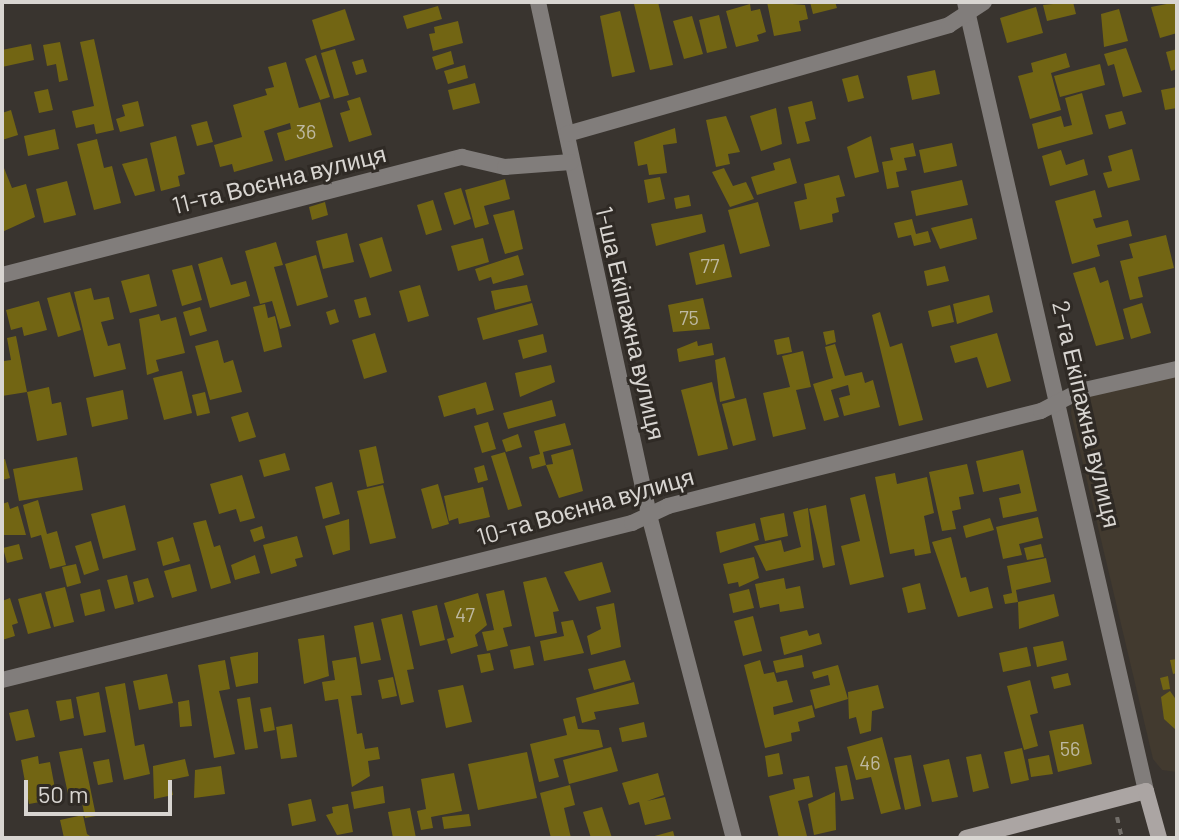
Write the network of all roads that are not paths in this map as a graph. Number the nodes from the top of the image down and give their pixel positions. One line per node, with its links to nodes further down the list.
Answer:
1 (538, 2): 4 (street, 1-ша Екіпажна вулиця)
2 (984, 2): 3 (street)
3 (966, 7): 4 (street); 8 (street, 2-га Екіпажна вулиця)
4 (567, 134): 5 (street, 1-ша Екіпажна вулиця)
5 (571, 162): 6 (street, 11-та Воєнна вулиця); 9 (street, 1-ша Екіпажна вулиця)
6 (2, 275)
7 (1177, 369): 8 (street, 10-та Воєнна вулиця)
8 (1060, 401): 9 (street, 10-та Воєнна вулиця); 11 (street, 2-га Екіпажна вулиця)
9 (649, 515): 10 (street, 10-та Воєнна вулиця); 12 (street, 1-ша Екіпажна вулиця)
10 (2, 680)
11 (1146, 791): 13 (street); 14 (street, 2-га Екіпажна вулиця)
12 (734, 838)
13 (966, 838)
14 (1159, 838)

